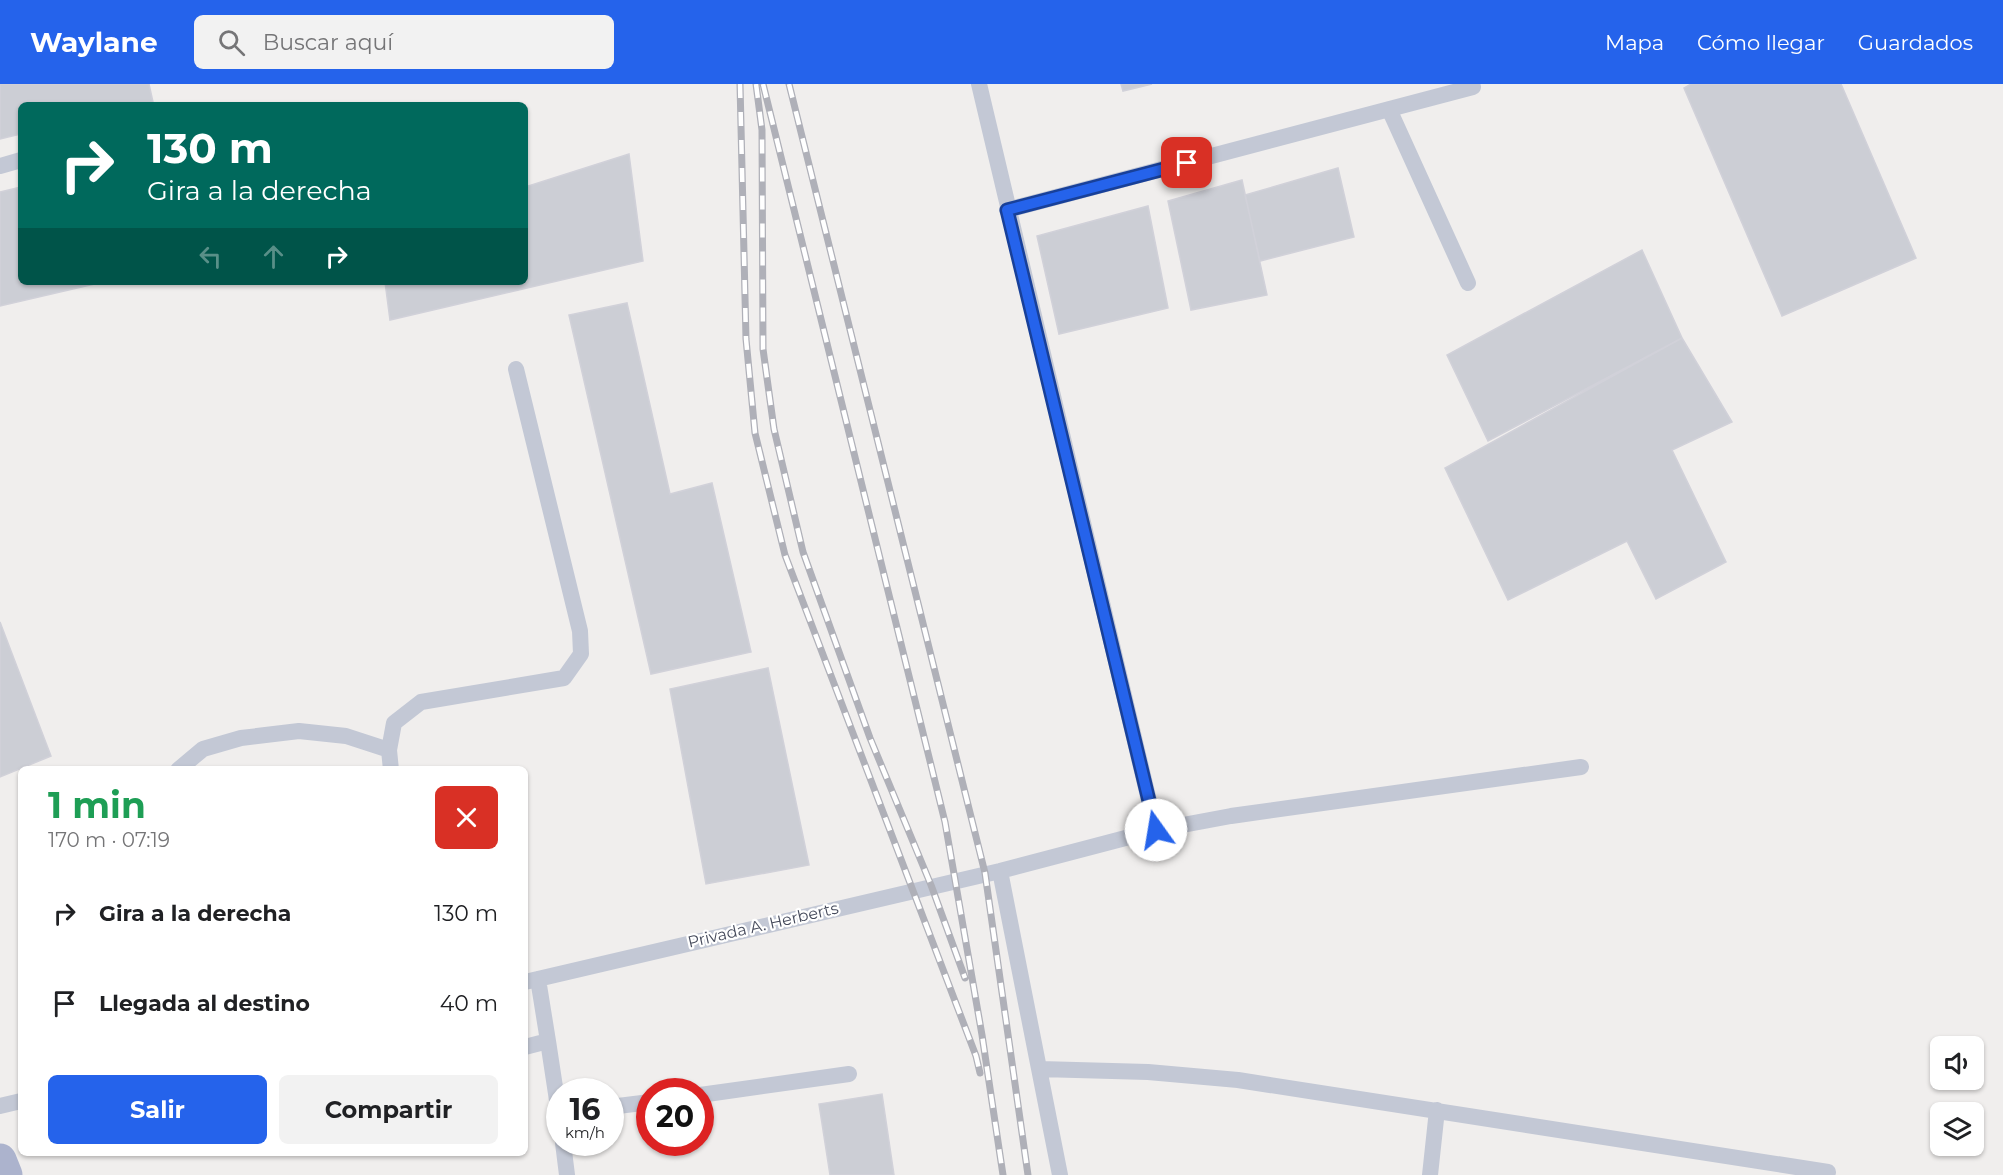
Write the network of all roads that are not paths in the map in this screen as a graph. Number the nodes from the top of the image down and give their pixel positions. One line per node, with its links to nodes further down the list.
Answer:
1 (979, 84): 6 (lane)
2 (1477, 85): 3 (lane)
3 (1389, 109): 6 (lane); 7 (lane)
4 (18, 161): 5 (lane)
5 (0, 166)
6 (1007, 210): 13 (lane)
7 (1468, 283)
8 (516, 369): 9 (lane)
9 (389, 750): 10 (lane); 11 (lane)
10 (183, 766)
11 (391, 766)
12 (1581, 767): 13 (lane, Privada A. Herberts)
13 (1156, 830): 14 (lane, Privada A. Herberts)
14 (1000, 871): 15 (lane, Privada A. Herberts); 18 (lane)
15 (531, 980): 16 (lane)
16 (548, 1041): 17 (lane); 20 (lane)
17 (528, 1046)
18 (1040, 1070): 24 (lane); 30 (lane)
19 (849, 1074): 21 (lane)
20 (554, 1078)
21 (714, 1093)
22 (18, 1102): 23 (lane)
23 (0, 1107)
24 (1437, 1110): 27 (lane); 31 (lane)
25 (565, 1156): 29 (lane)
26 (0, 1160): 28 (main road)
27 (1828, 1172)
28 (6, 1175)
29 (567, 1175)
30 (1060, 1175)
31 (1430, 1175)

